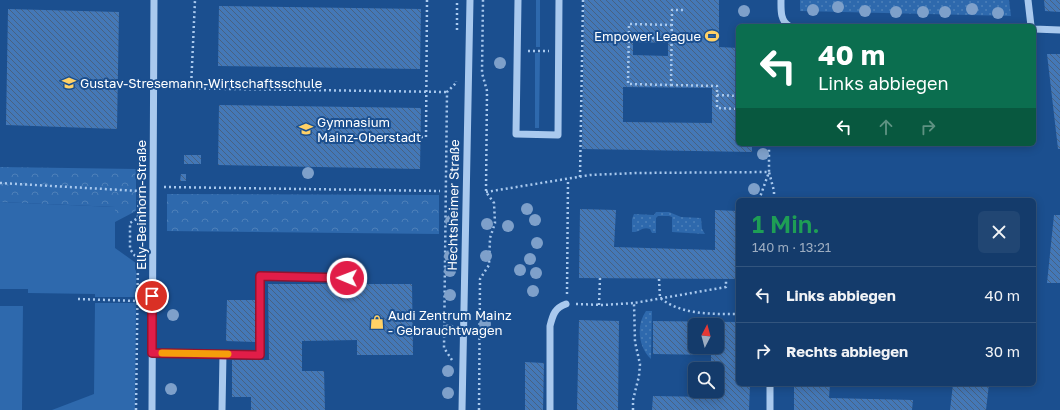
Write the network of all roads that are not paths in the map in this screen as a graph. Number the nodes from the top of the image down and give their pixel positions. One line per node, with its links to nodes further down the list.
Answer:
1 (154, 0): 13 (street, Elly-Beinhorn-Straße)
2 (470, 0): 18 (street, Hechtsheimer Straße)
3 (518, 0): 4 (street)
4 (559, 0)
5 (781, 0): 7 (street)
6 (1028, 0): 8 (street)
7 (787, 24)
8 (1031, 24)
9 (1036, 29): 10 (street)
10 (1060, 30)
11 (347, 278): 14 (street)
12 (566, 304): 19 (street)
13 (152, 353): 14 (street); 16 (street, Elly-Beinhorn-Straße)
14 (223, 354): 17 (street)
15 (770, 386): 20 (street)
16 (152, 410)
17 (222, 410)
18 (462, 410)
19 (550, 410)
20 (770, 410)

